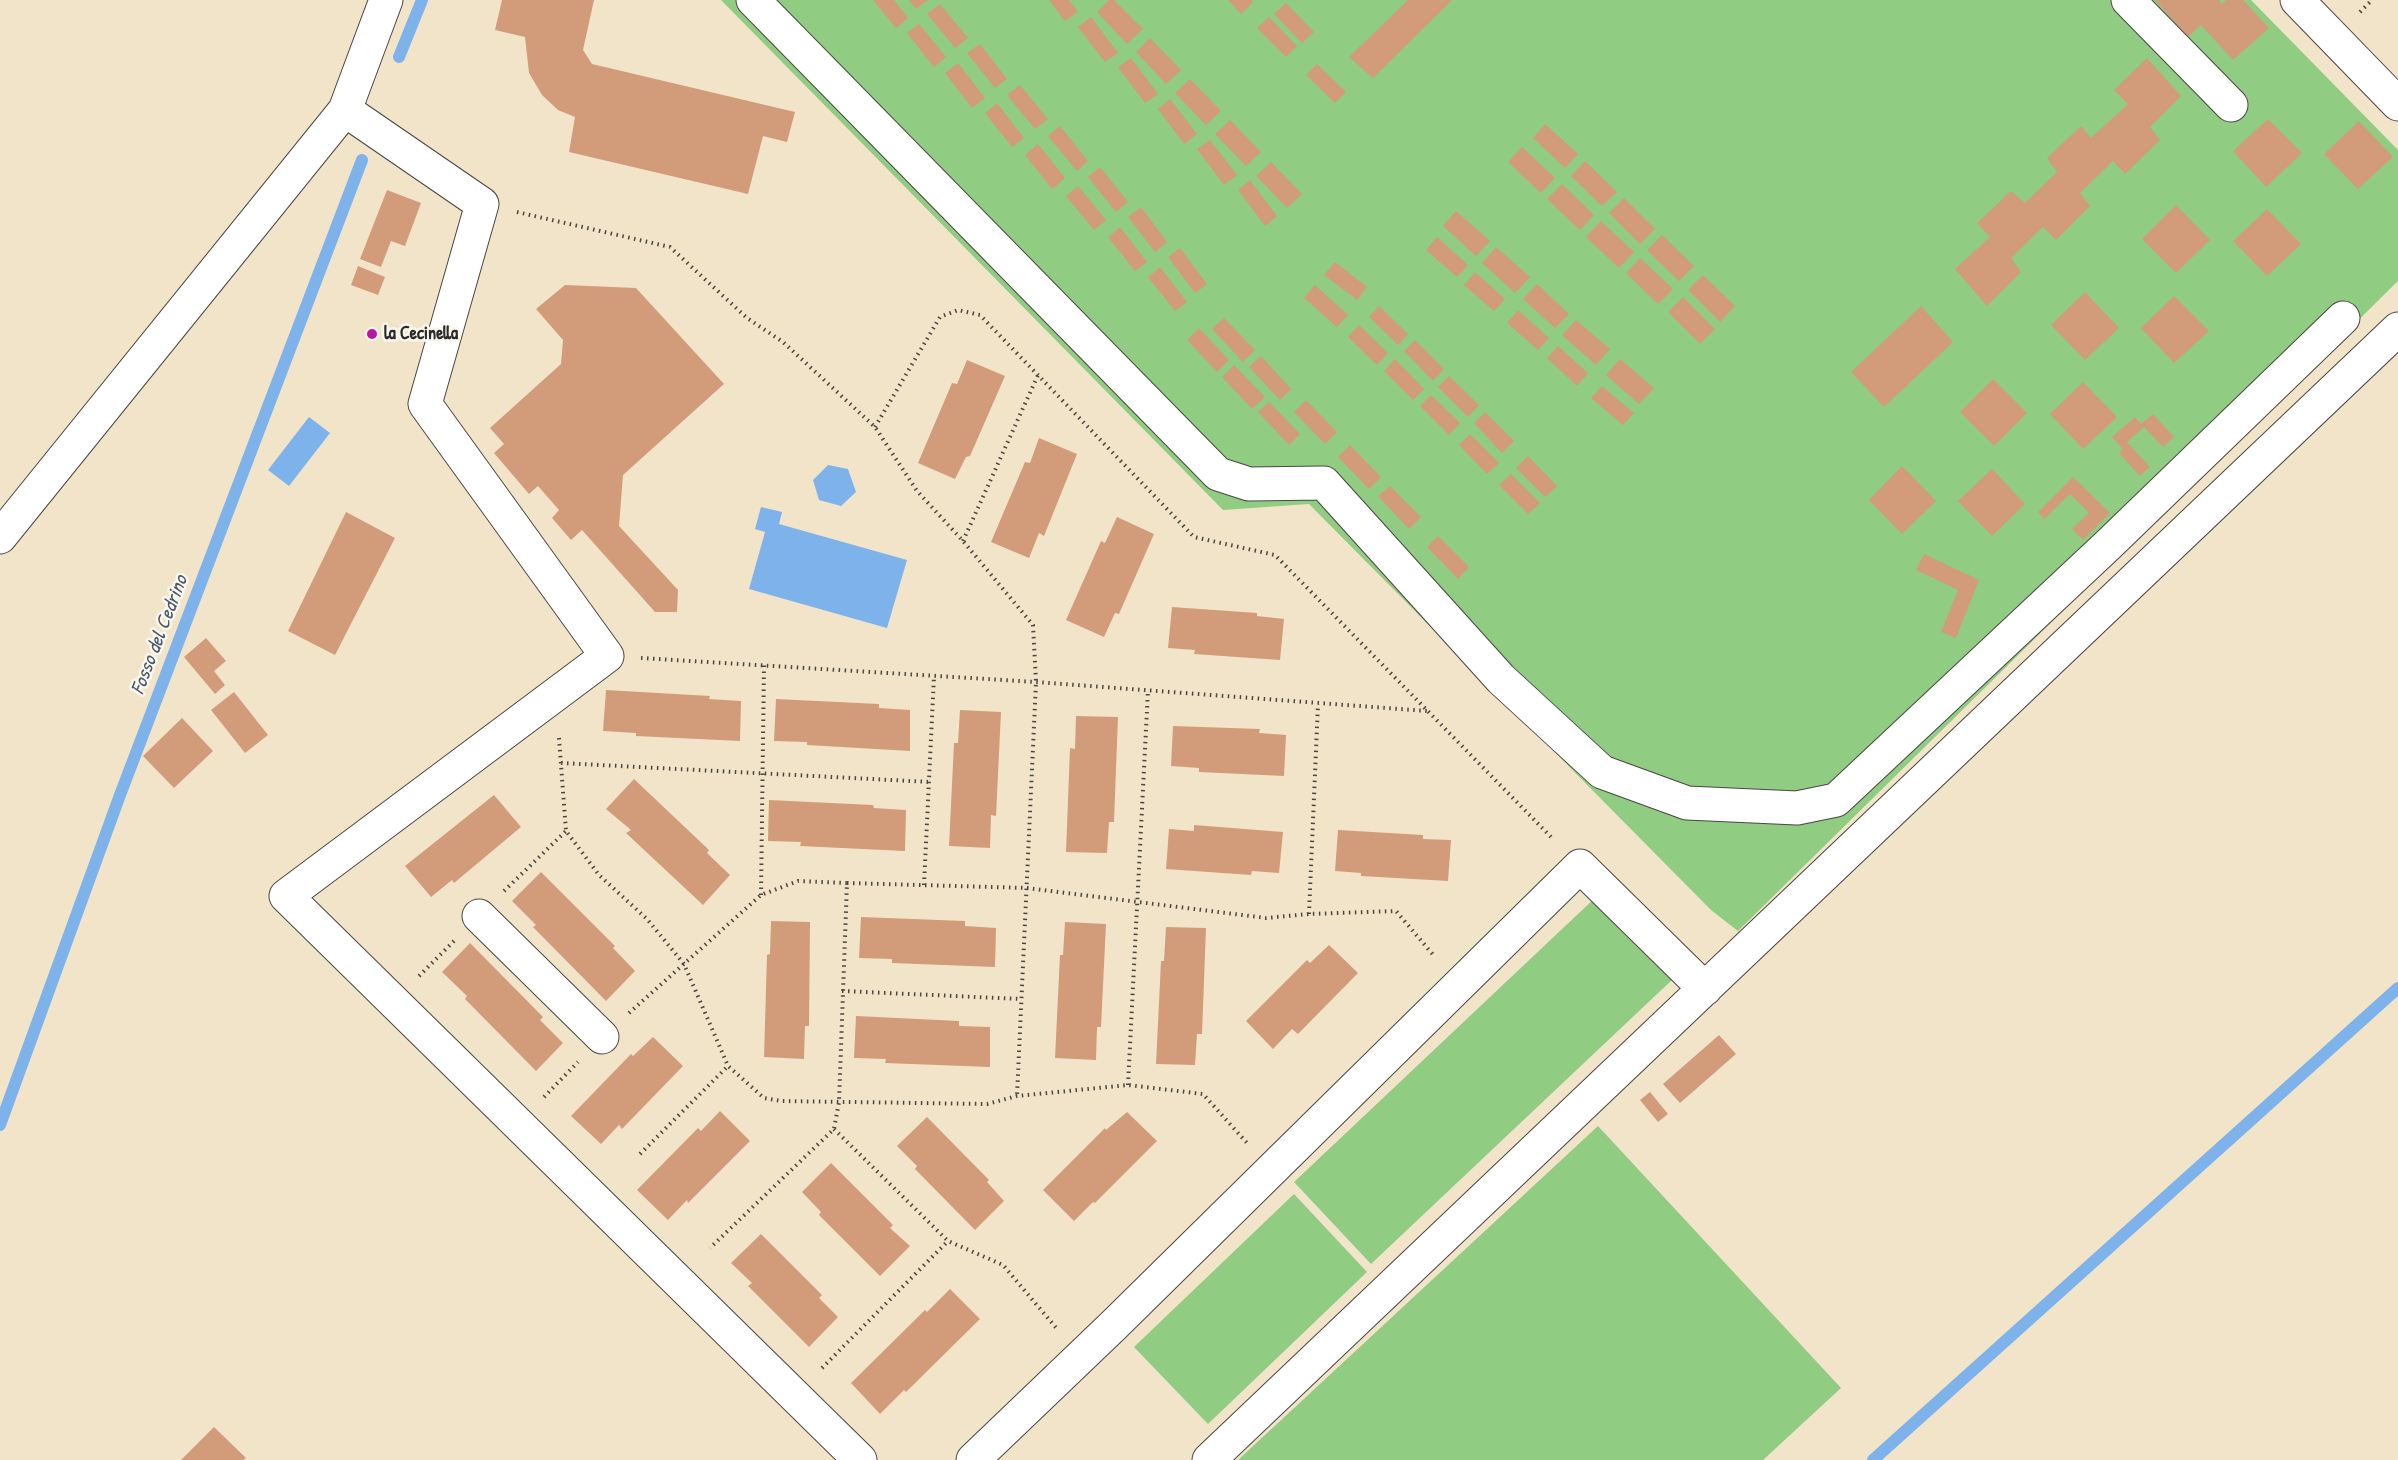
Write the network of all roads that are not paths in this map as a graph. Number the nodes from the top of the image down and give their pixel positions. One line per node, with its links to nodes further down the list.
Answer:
1 (386, 0): 7 (street)
2 (753, 0): 8 (street)
3 (2128, 0): 6 (street)
4 (2297, 0): 5 (street)
5 (2398, 104)
6 (2231, 105)
7 (345, 110): 10 (street); 14 (street)
8 (2343, 318)
9 (2398, 329): 12 (street)
10 (0, 537)
11 (479, 916): 13 (street)
12 (1705, 988): 15 (street); 16 (street)
13 (602, 1037)
14 (860, 1460)
15 (973, 1460)
16 (1209, 1460)

